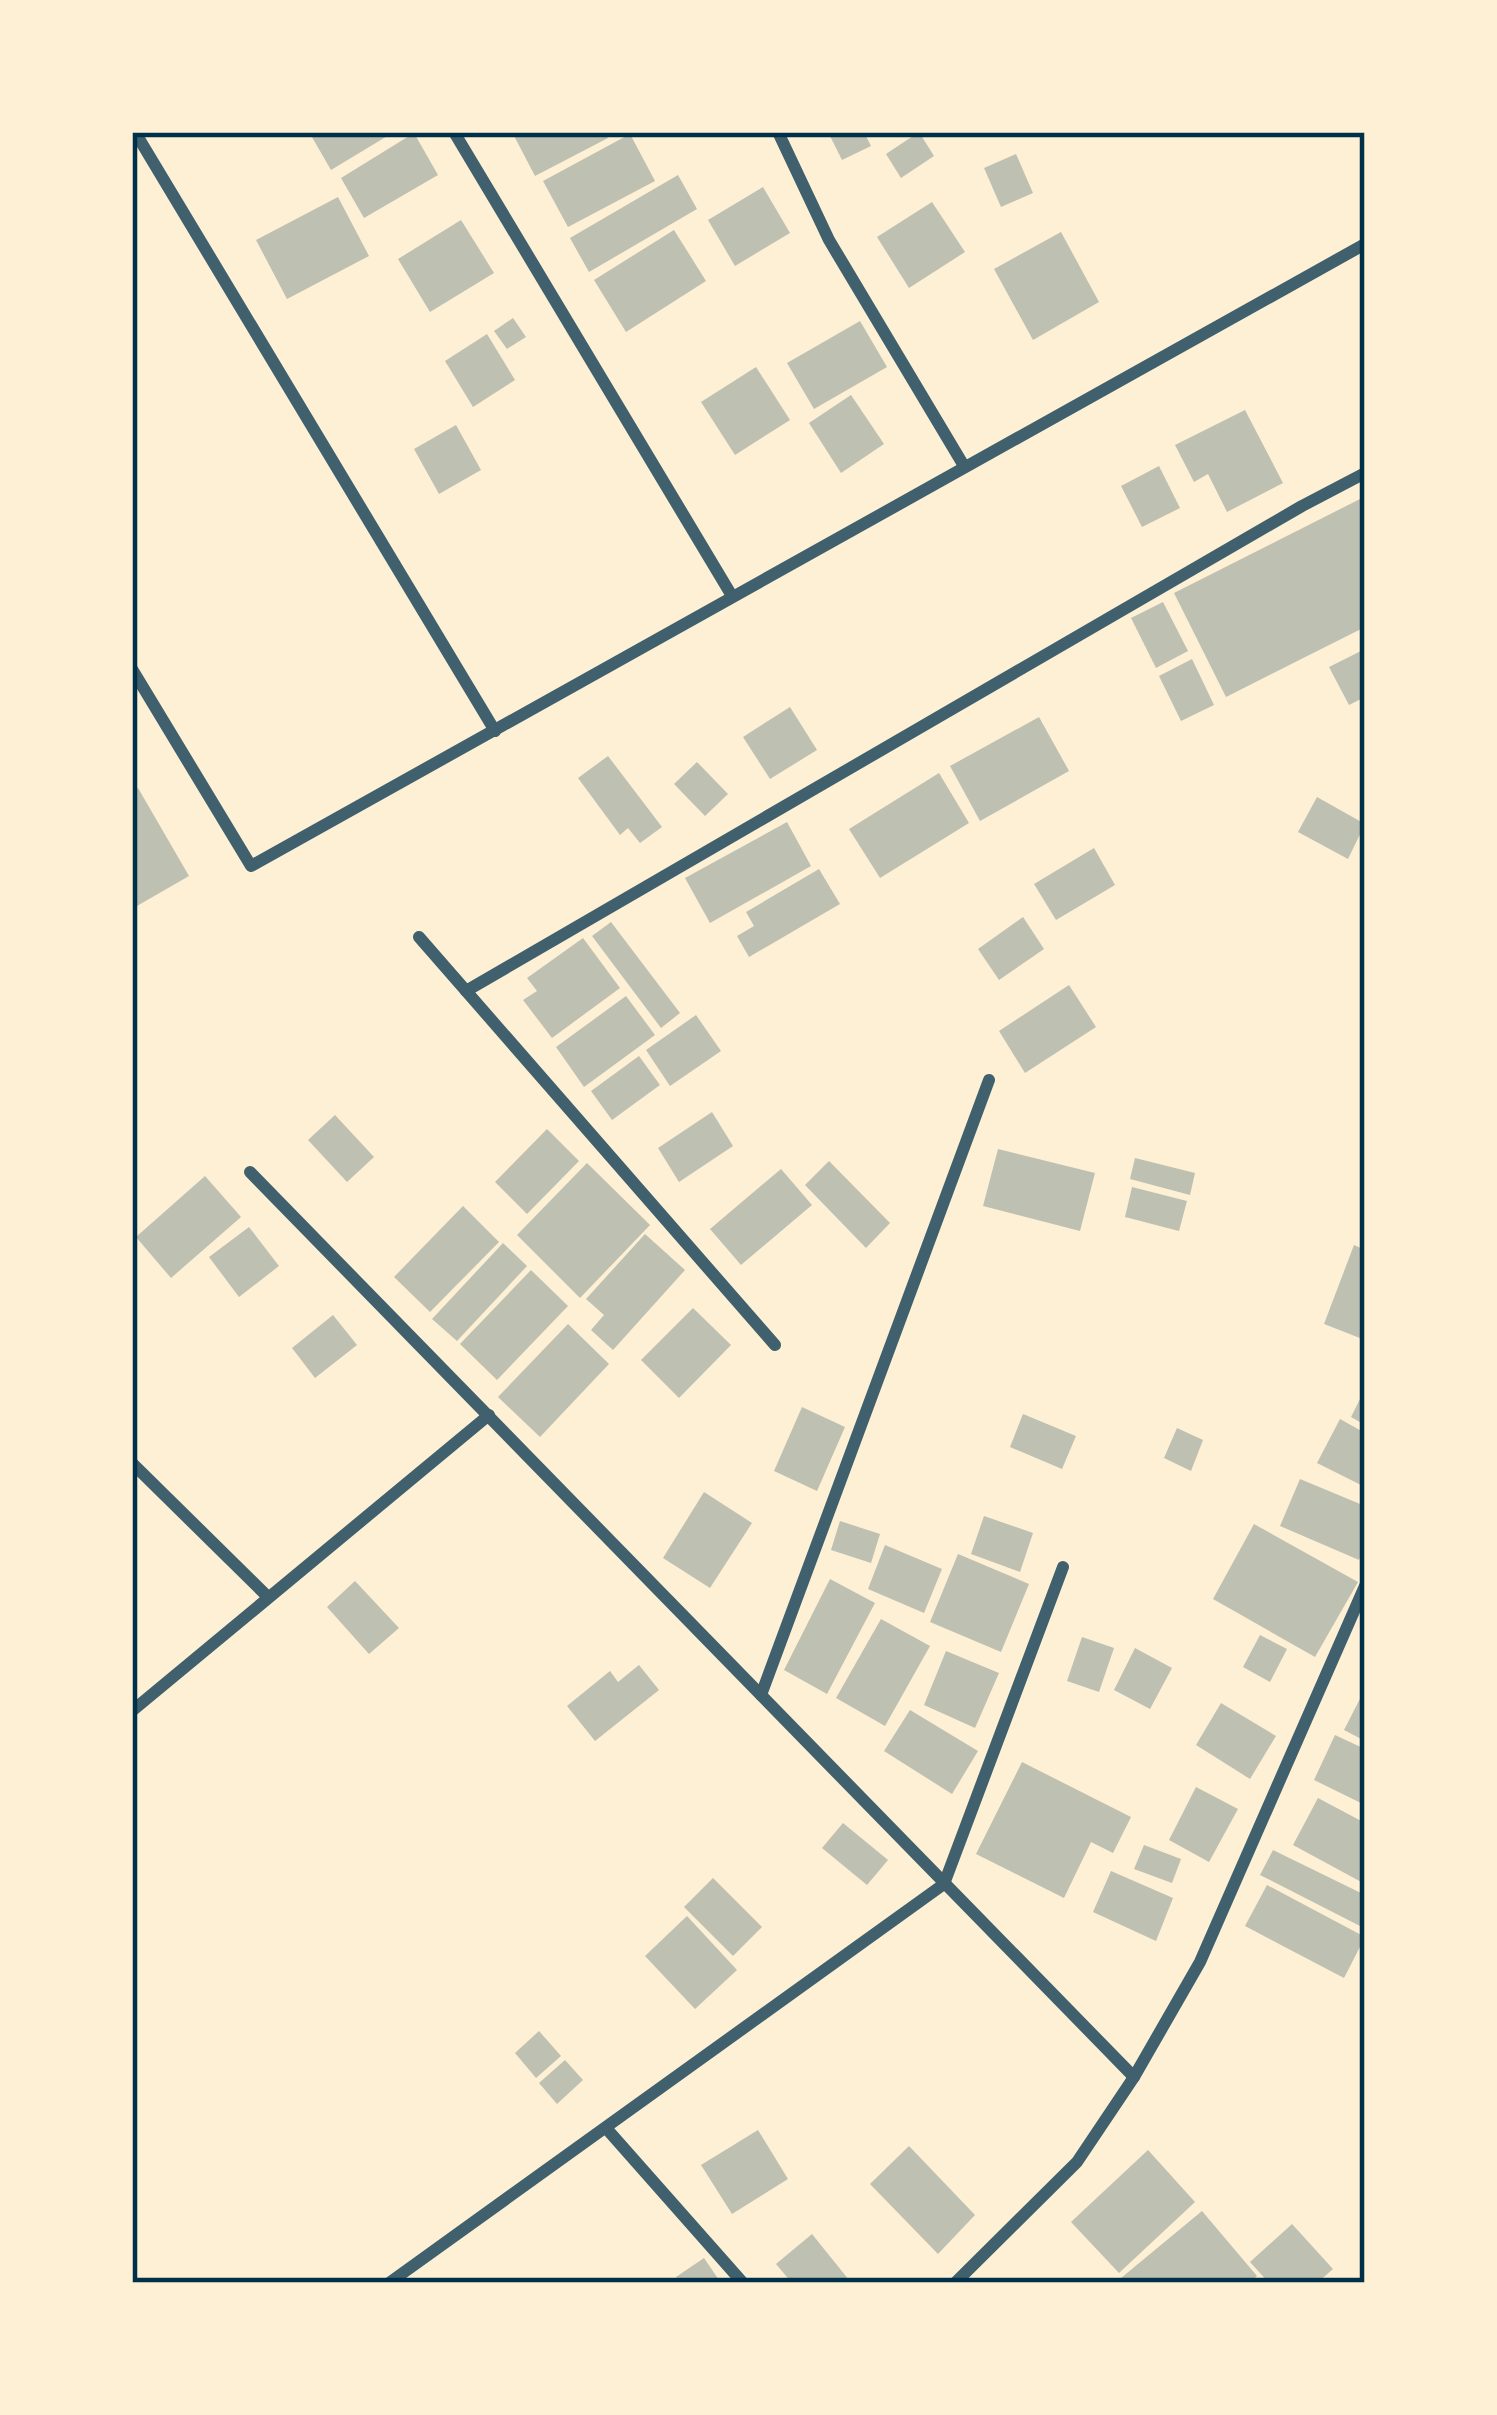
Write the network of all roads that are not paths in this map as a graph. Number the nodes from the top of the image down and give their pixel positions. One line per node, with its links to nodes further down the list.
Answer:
1 (136, 132): 9 (street)
2 (454, 132): 7 (street)
3 (778, 132): 5 (street)
4 (1365, 244): 5 (street)
5 (964, 466): 7 (street)
6 (1365, 473): 11 (street)
7 (732, 596): 9 (street)
8 (132, 669): 9 (street)
9 (495, 731)
10 (419, 937): 11 (street)
11 (466, 991): 14 (street)
12 (989, 1080): 20 (street)
13 (250, 1172): 15 (street)
14 (775, 1345)
15 (488, 1415): 19 (street); 20 (street)
16 (132, 1463): 19 (street)
17 (1064, 1567): 22 (street)
18 (1365, 1586): 23 (street)
19 (268, 1598): 21 (street)
20 (760, 1695): 22 (street)
21 (132, 1711)
22 (944, 1884): 23 (street); 24 (street)
23 (1134, 2077): 27 (street)
24 (606, 2128): 25 (street); 26 (street)
25 (389, 2283)
26 (743, 2283)
27 (955, 2283)

